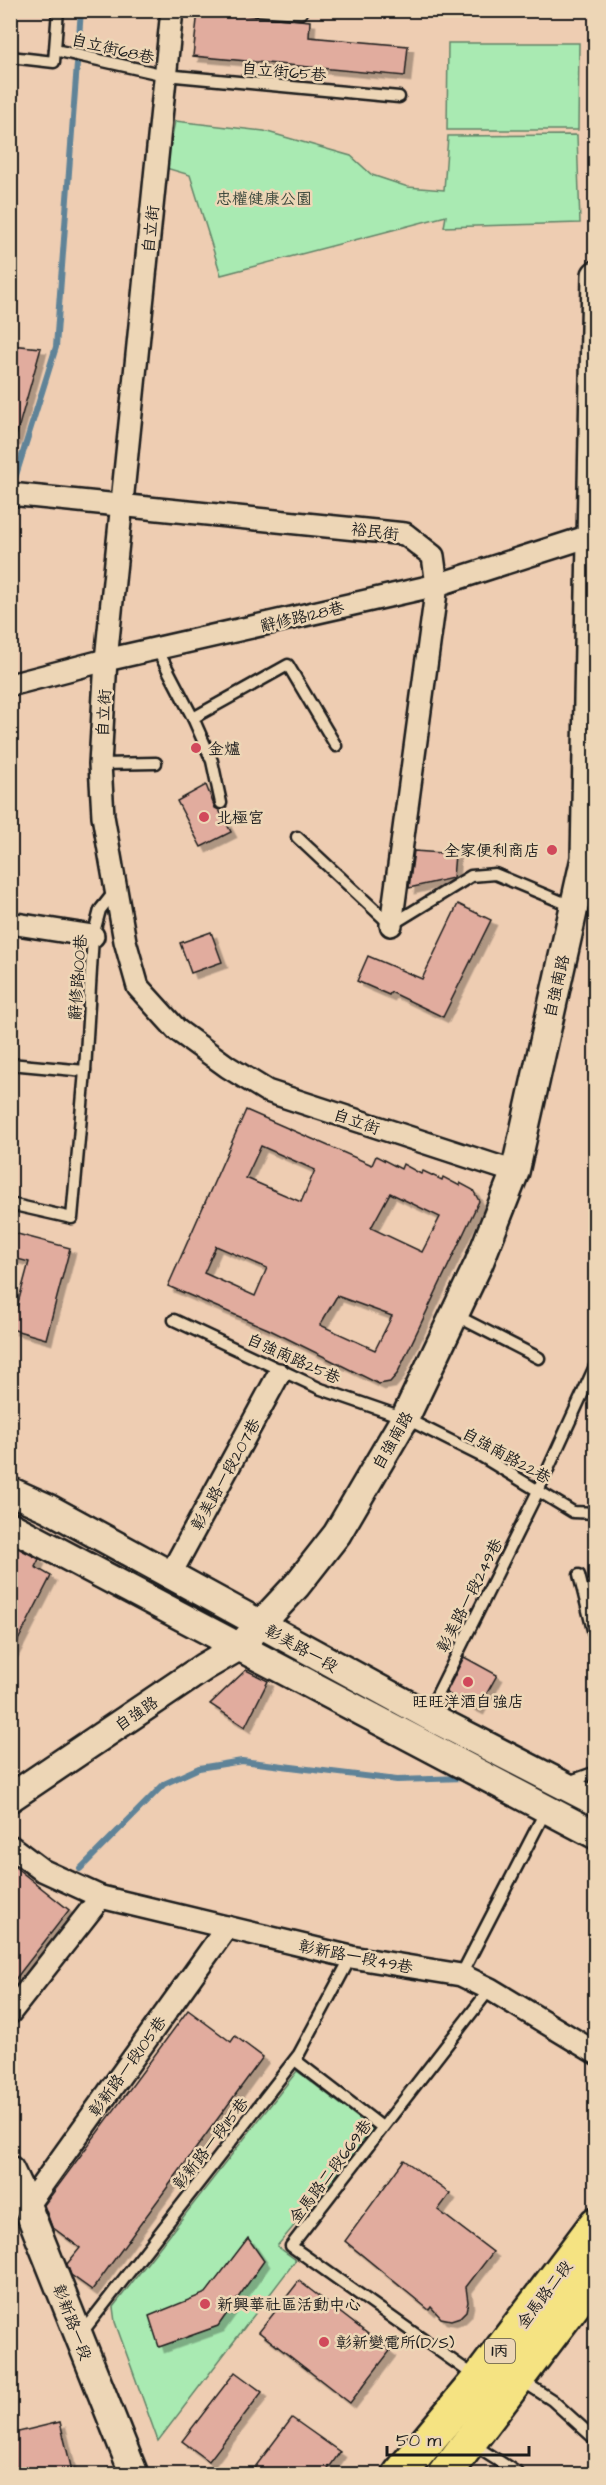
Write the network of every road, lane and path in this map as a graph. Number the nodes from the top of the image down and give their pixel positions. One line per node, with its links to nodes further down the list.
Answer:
1 (58, 10): 5 (lane, 自立街68巷)
2 (172, 10): 7 (street, 自立街)
3 (257, 10): 4 (lane)
4 (303, 10)
5 (55, 50): 6 (lane, 自立街68巷); 7 (lane, 自立街68巷)
6 (10, 57)
7 (165, 75): 8 (lane, 自立街65巷); 12 (street, 自立街)
8 (399, 96)
9 (596, 275): 10 (street, 自強南路)
10 (595, 340): 13 (street, 自強南路)
11 (10, 494): 12 (street, 裕民街)
12 (121, 505): 14 (street, 裕民街); 16 (street, 自立街)
13 (593, 535): 14 (street, 辭修路128巷); 24 (street, 自強南路)
14 (437, 585): 15 (street, 辭修路128巷); 28 (street, 裕民街)
15 (157, 649): 16 (street, 辭修路128巷); 18 (lane)
16 (106, 660): 17 (street, 辭修路128巷); 21 (street, 自立街)
17 (10, 685)
18 (193, 717): 19 (lane); 22 (lane)
19 (336, 746)
20 (156, 763): 21 (lane)
21 (100, 764): 25 (street, 自立街)
22 (221, 803)
23 (297, 837): 28 (lane)
24 (590, 856): 26 (street, 自強南路)
25 (115, 891): 29 (lane, 辭修路100巷); 32 (street, 自立街)
26 (582, 896): 28 (lane); 32 (street, 自強南路)
27 (10, 923): 29 (street)
28 (392, 925)
29 (93, 936): 31 (lane, 辭修路100巷)
30 (10, 1064): 31 (lane)
31 (86, 1071): 33 (lane, 辭修路100巷)
32 (515, 1172): 34 (street, 自強南路)
33 (10, 1204)
34 (455, 1315): 36 (lane); 39 (street, 自強南路)
35 (174, 1320): 39 (lane, 自強南路25巷)
36 (539, 1358)
37 (596, 1364): 40 (lane, 彰美路一段249巷)
38 (279, 1374): 44 (street, 彰美路一段207巷)
39 (405, 1418): 40 (lane, 自強南路22巷); 46 (street, 自強南路)
40 (539, 1489): 42 (lane, 自強南路22巷); 49 (lane, 彰美路一段249巷)
41 (10, 1491): 44 (street, 彰美路一段)
42 (596, 1513)
43 (10, 1526): 48 (street, 彰美路一段)
44 (170, 1575): 46 (street, 彰美路一段)
45 (579, 1575): 47 (lane)
46 (259, 1624): 48 (street, 自強路); 49 (street, 彰美路一段)
47 (596, 1642)
48 (240, 1646): 52 (street, 自強路); 54 (street, 彰美路一段)
49 (427, 1715): 51 (street, 彰美路一段)
50 (596, 1772): 51 (lane)
51 (562, 1784): 53 (street, 彰美路一段)
52 (10, 1798)
53 (596, 1802)
54 (546, 1809): 55 (street, 彰美路一段); 60 (lane)
55 (596, 1834)
56 (10, 1846): 57 (street)
57 (101, 1897): 58 (street, 彰新路一段49巷); 62 (street)
58 (226, 1927): 59 (street, 彰新路一段49巷); 67 (street, 彰新路一段105巷)
59 (351, 1957): 60 (street, 彰新路一段49巷); 64 (lane, 彰新路一段115巷)
60 (461, 1975): 61 (street, 彰新路一段49巷)
61 (490, 1989): 63 (street, 彰新路一段49巷); 65 (lane, 金馬路二段669巷)
62 (10, 2013)
63 (596, 2053)
64 (295, 2060): 65 (lane); 70 (lane, 彰新路一段115巷)
65 (382, 2127): 72 (lane, 金馬路二段669巷)
66 (10, 2170): 67 (street, 彰新路一段)
67 (27, 2206): 70 (street, 彰新路一段)
68 (596, 2224): 72 (main road, 金馬路二段 / 1丙)
69 (596, 2275): 71 (main road, 金馬路二段 / 1丙)
70 (78, 2337): 75 (street, 彰新路一段)
71 (518, 2378): 73 (lane); 74 (main road, 金馬路二段 / 1丙)
72 (479, 2379): 76 (main road, 金馬路二段 / 1丙)
73 (596, 2440)
74 (470, 2442): 77 (main road, 金馬路二段 / 1丙); 78 (lane)
75 (134, 2475)
76 (400, 2475)
77 (445, 2475)
78 (519, 2475)

